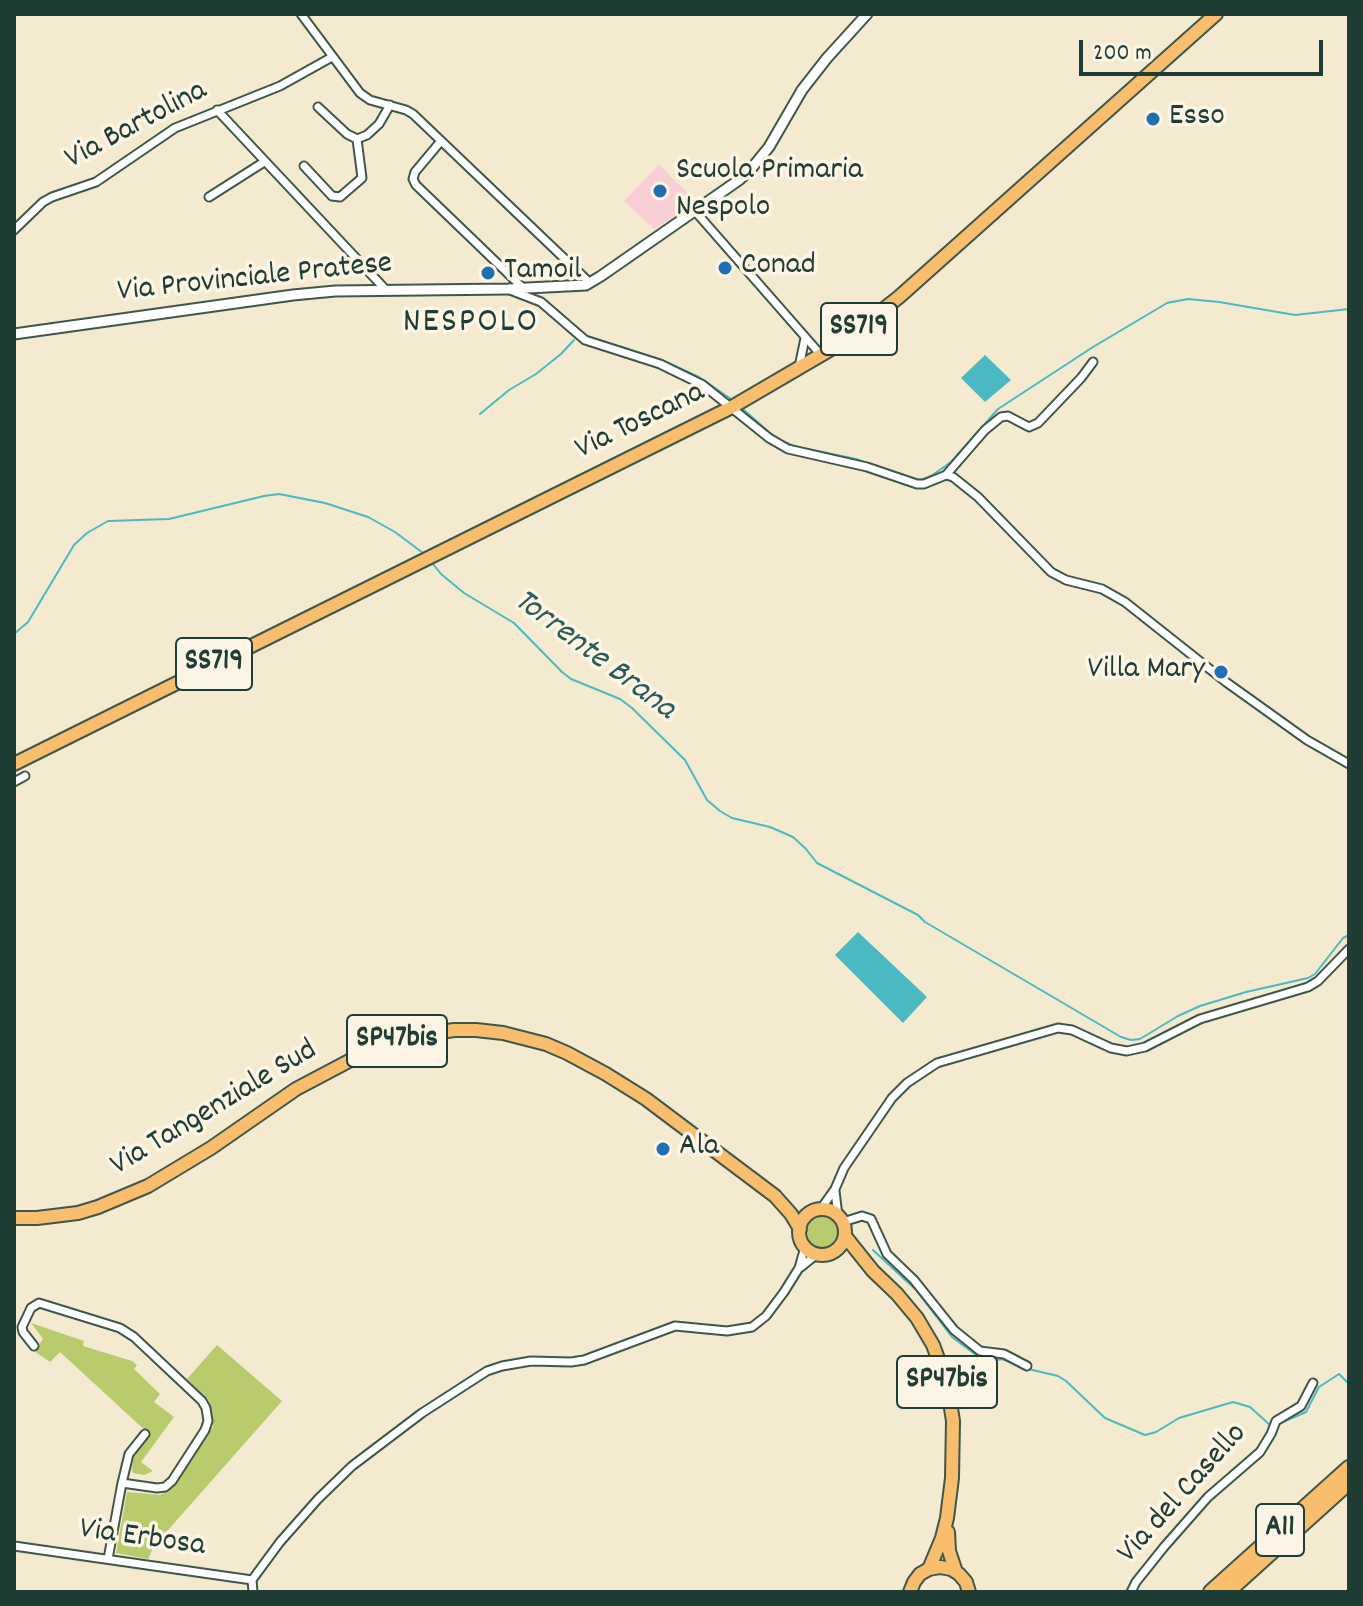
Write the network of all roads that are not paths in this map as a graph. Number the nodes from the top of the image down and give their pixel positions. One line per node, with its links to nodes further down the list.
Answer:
1 (301, 14): 4 (street)
2 (867, 14): 13 (street, Via Provinciale Pratese)
3 (1216, 14): 21 (main road, Via Toscana / SS719)
4 (332, 57): 5 (street); 7 (street, Via Bartolina)
5 (390, 105): 8 (street); 9 (street)
6 (318, 107): 8 (street)
7 (217, 110): 10 (street); 14 (street, Via Bartolina)
8 (357, 139): 11 (street)
9 (441, 141): 15 (street); 16 (street)
10 (264, 162): 12 (street); 17 (street)
11 (304, 166)
12 (209, 197)
13 (694, 210): 15 (street, Via Provinciale Pratese); 20 (street)
14 (14, 230)
15 (590, 283): 16 (street, Via Provinciale Pratese)
16 (523, 288): 18 (street, Via Provinciale Pratese)
17 (385, 289): 18 (street, Via Provinciale Pratese); 19 (street, Via Provinciale Pratese)
18 (508, 289): 24 (street)
19 (14, 334)
20 (805, 338): 21 (street); 23 (street)
21 (821, 355): 23 (main road, Via Toscana / SS719)
22 (1093, 362): 25 (street)
23 (799, 369): 24 (main road, Via Toscana / SS719)
24 (732, 407): 25 (street); 26 (main road, Via Toscana / SS719)
25 (946, 475): 27 (street)
26 (14, 764)
27 (1349, 764)
28 (25, 776): 29 (street)
29 (14, 782)
30 (1349, 949): 31 (street)
31 (835, 1189): 33 (street); 35 (street)
32 (775, 1196): 33 (main road, Via Tangenziale Sud / SP47bis); 34 (main road, Via Tangenziale Sud / SP47bis); 36 (main road, Via Tangenziale Sud / SP47bis)
33 (818, 1210): 35 (main road, Via Tangenziale Sud / SP47bis); 36 (main road)
34 (14, 1218)
35 (841, 1219): 37 (main road); 43 (street)
36 (800, 1229): 38 (main road, Via Tangenziale Sud / SP47bis)
37 (845, 1236): 39 (main road); 41 (main road, SP47bis)
38 (811, 1250): 39 (main road); 40 (street); 40 (street)
39 (833, 1252): 41 (main road, SP47bis)
40 (799, 1268): 54 (street)
41 (873, 1271): 49 (main road, SP47bis)
42 (34, 1346): 48 (street)
43 (1027, 1366)
44 (1313, 1383): 58 (street, Via del Casello)
45 (145, 1434): 48 (street)
46 (1349, 1468): 59 (highway, A11)
47 (1349, 1482): 60 (highway, A11)
48 (122, 1483): 51 (street)
49 (947, 1518): 52 (main road, SP47bis); 53 (main road, SP47bis)
50 (14, 1546): 51 (street, Via Erbosa)
51 (108, 1559): 54 (street, Via Erbosa)
52 (929, 1569): 53 (main road); 55 (main road)
53 (956, 1572): 56 (main road)
54 (252, 1580): 57 (street)
55 (908, 1590)
56 (971, 1590)
57 (253, 1592)
58 (1131, 1592)
59 (1211, 1592)
60 (1227, 1592)

